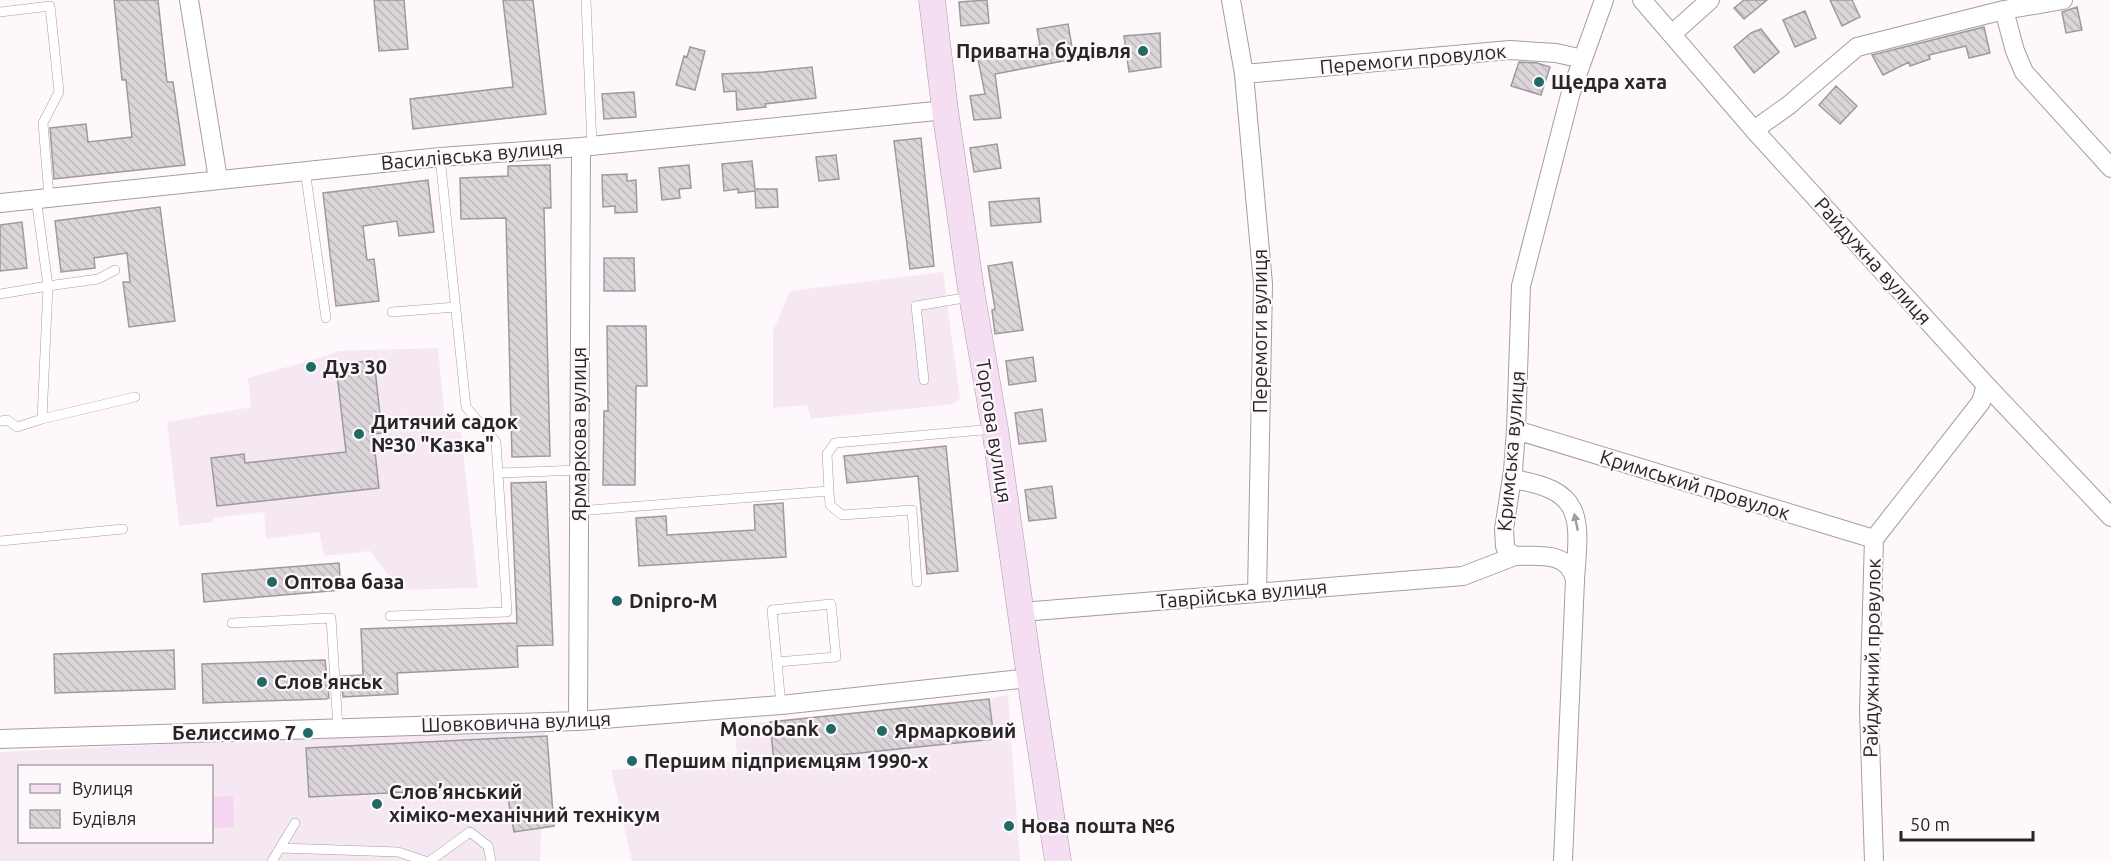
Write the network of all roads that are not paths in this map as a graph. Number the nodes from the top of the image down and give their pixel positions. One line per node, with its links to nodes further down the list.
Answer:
1 (189, 0): 20 (street)
2 (586, 0): 16 (lane)
3 (932, 0): 14 (street, Торгова вулиця)
4 (1232, 0): 13 (street, Перемоги вулиця)
5 (1604, 0): 12 (street, Кримська вулиця)
6 (1642, 0): 11 (street, Райдужна вулиця)
7 (1710, 0): 11 (street)
8 (2063, 0): 9 (street)
9 (2004, 10): 15 (street); 18 (street)
10 (0, 12): 21 (lane)
11 (1672, 34): 15 (street, Райдужна вулиця)
12 (1583, 59): 13 (street, Перемоги провулок); 36 (street, Кримська вулиця)
13 (1244, 74): 51 (street, Перемоги вулиця)
14 (945, 110): 16 (street, Василівська вулиця); 26 (street, Торгова вулиця)
15 (1754, 130): 31 (street, Райдужна вулиця)
16 (586, 146): 17 (street, Василівська вулиця); 37 (street, Ярмаркова вулиця)
17 (440, 157): 19 (street, Василівська вулиця); 27 (lane)
18 (2111, 168)
19 (305, 170): 20 (street, Василівська вулиця); 29 (lane)
20 (218, 179): 21 (street, Василівська вулиця)
21 (43, 198): 22 (street, Василівська вулиця); 24 (lane)
22 (0, 202)
23 (115, 270): 24 (lane)
24 (48, 286): 25 (lane); 33 (lane)
25 (0, 294)
26 (972, 296): 30 (lane); 35 (street, Торгова вулиця)
27 (456, 307): 28 (lane); 38 (lane)
28 (392, 312)
29 (326, 318)
30 (924, 380)
31 (1986, 385): 42 (street, Райдужна вулиця); 45 (street, Райдужний провулок)
32 (135, 397): 33 (lane)
33 (42, 419): 34 (lane)
34 (0, 421)
35 (996, 429): 40 (lane); 52 (street, Торгова вулиця)
36 (1516, 430): 39 (street, Кримська вулиця); 45 (street, Кримський провулок)
37 (579, 471): 38 (lane); 41 (street, Ярмаркова вулиця)
38 (499, 473): 53 (lane)
39 (1512, 479): 44 (street, Кримська вулиця); 49 (street, one-way to 39)
40 (829, 491): 41 (lane); 50 (lane)
41 (578, 511): 58 (street, Ярмаркова вулиця)
42 (2111, 517)
43 (123, 529): 46 (lane)
44 (1504, 530): 47 (street, Кримська вулиця); 48 (street)
45 (1874, 540): 69 (street, Райдужний провулок)
46 (0, 541)
47 (1515, 556): 48 (street, Таврійська вулиця); 49 (street, Кримська вулиця)
48 (1463, 576): 51 (street, Таврійська вулиця)
49 (1575, 580): 68 (street)
50 (917, 582)
51 (1257, 592): 52 (street, Таврійська вулиця)
52 (1022, 612): 56 (street, Торгова вулиця)
53 (390, 616)
54 (232, 623): 59 (lane)
55 (777, 662): 55 (lane); 57 (lane)
56 (1030, 678): 57 (street, Шовковична вулиця); 67 (street, Торгова вулиця)
57 (781, 705): 58 (street, Шовковична вулиця)
58 (578, 721): 59 (street, Шовковична вулиця)
59 (338, 728): 60 (street, Шовковична вулиця)
60 (0, 739)
61 (295, 823): 62 (lane)
62 (280, 848): 63 (lane); 64 (lane)
63 (272, 861)
64 (425, 861)
65 (430, 861): 66 (lane)
66 (491, 861)
67 (1058, 861)
68 (1563, 861)
69 (1874, 861)

